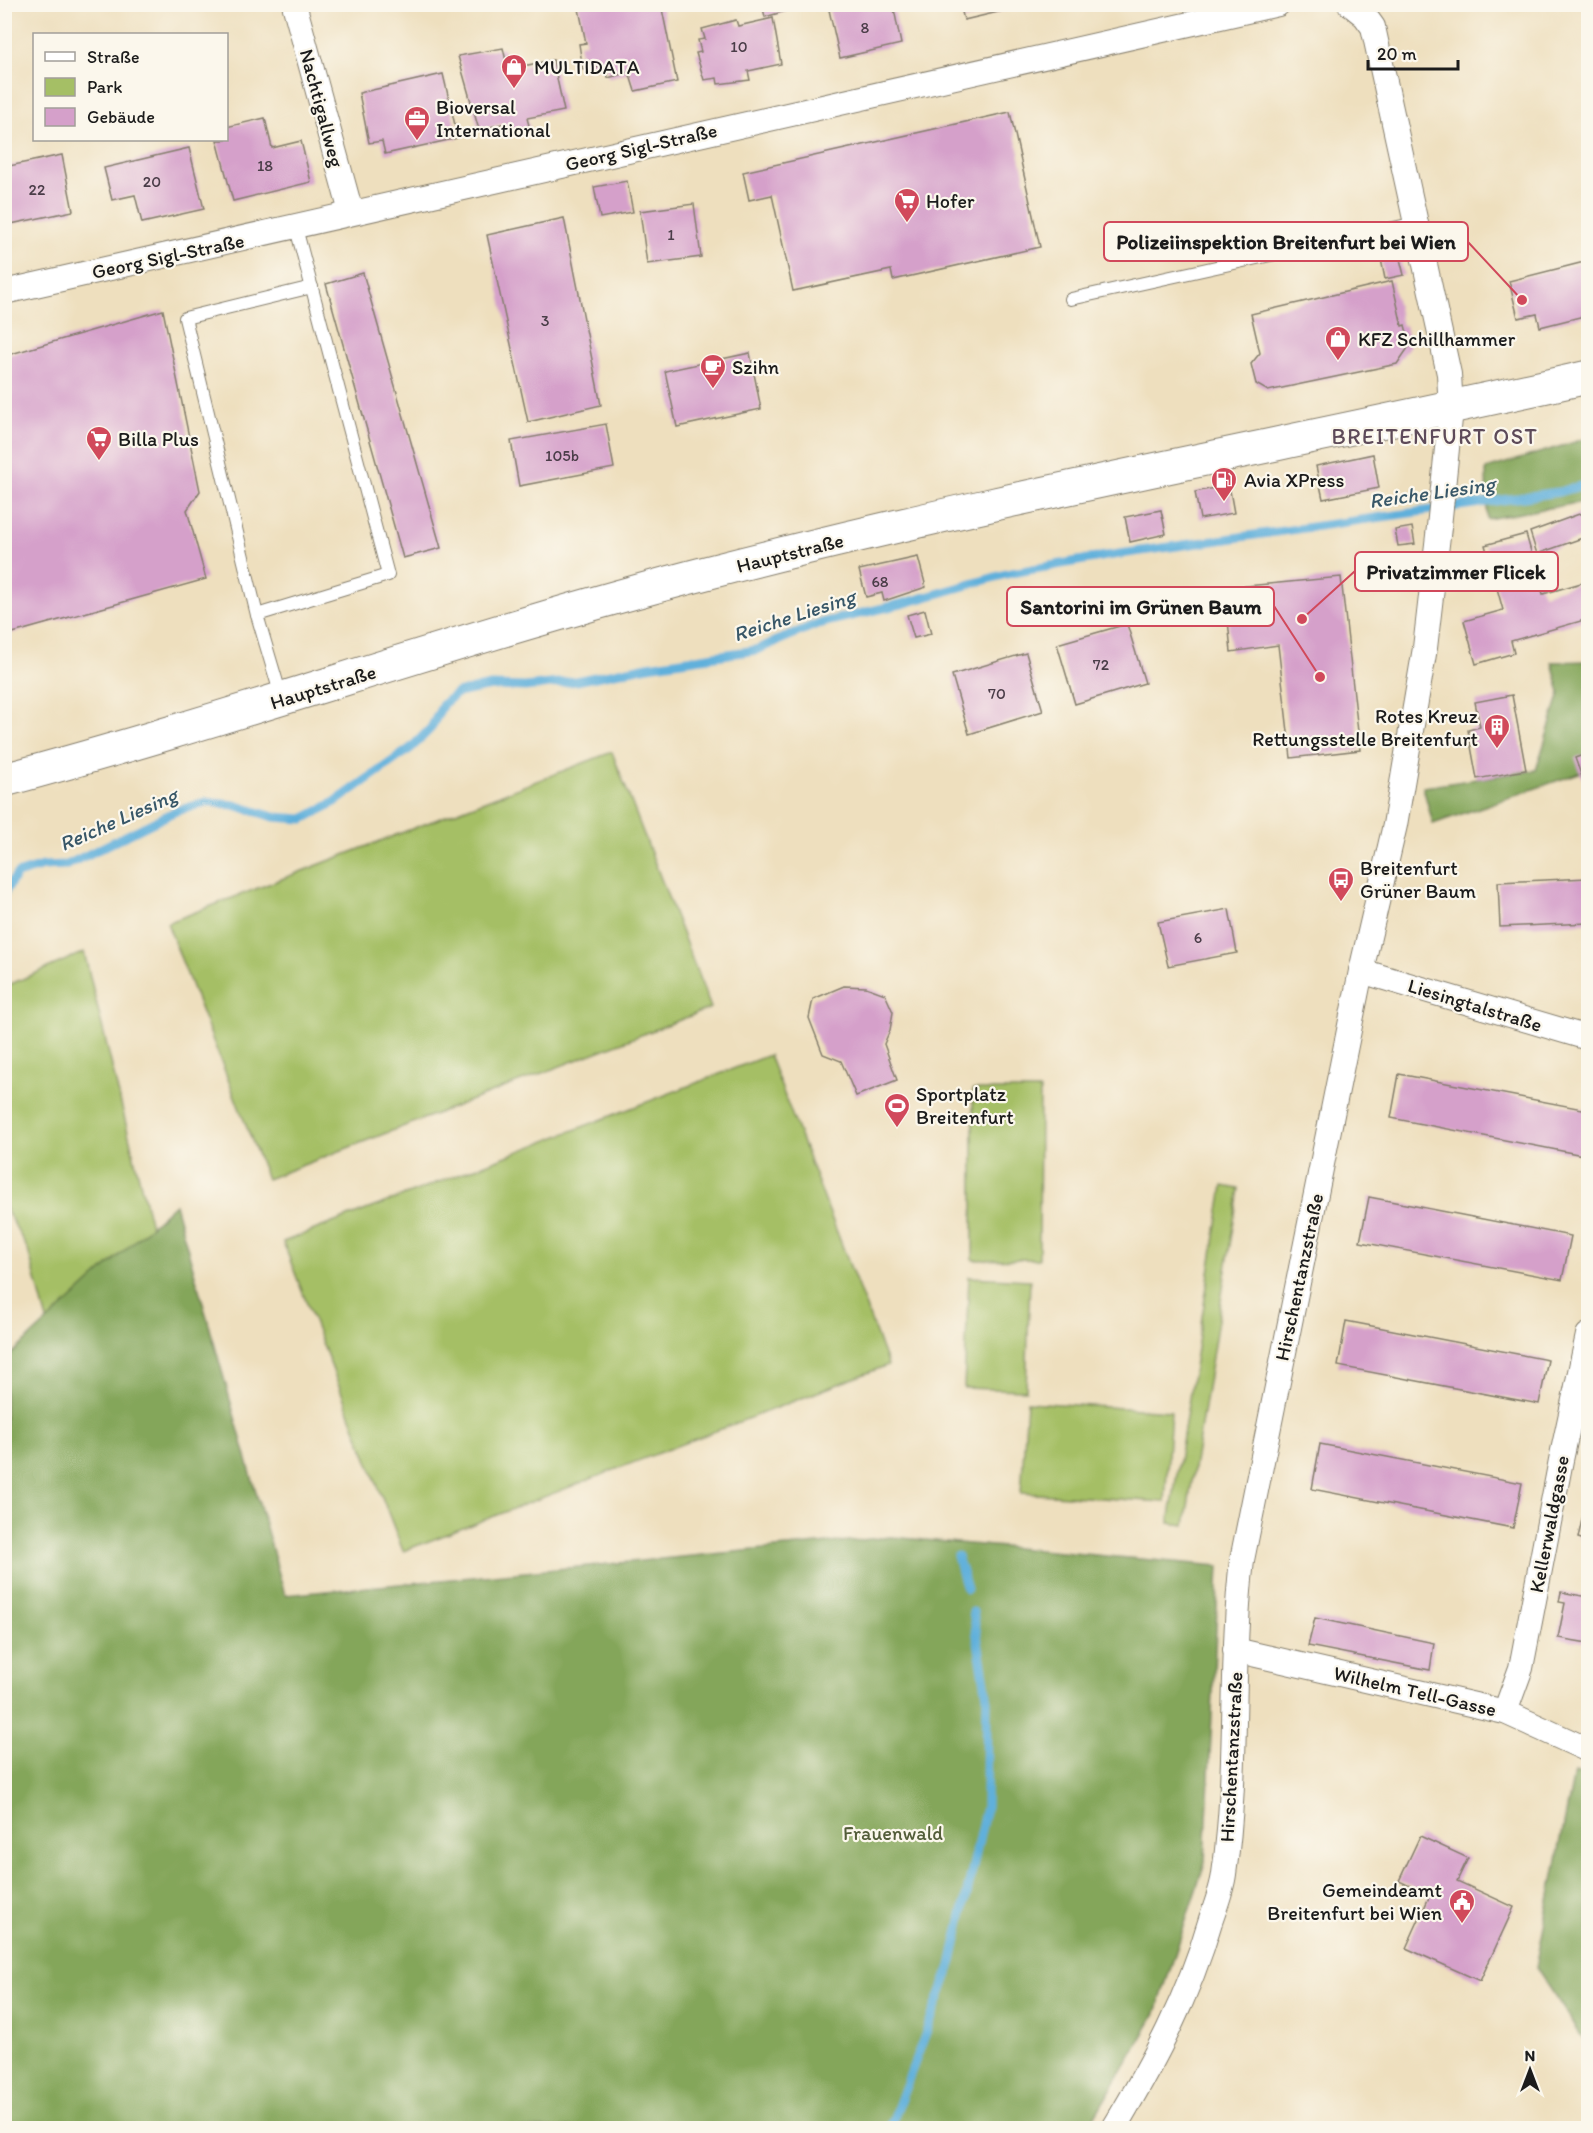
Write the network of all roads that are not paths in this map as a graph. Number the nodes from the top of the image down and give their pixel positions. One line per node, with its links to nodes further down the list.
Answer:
1 (294, 4): 4 (street, Nachtigallweg)
2 (1278, 4): 4 (street, Georg Sigl-Straße)
3 (1350, 4): 5 (street)
4 (351, 212): 6 (street, Georg Sigl-Straße)
5 (1416, 223): 9 (lane); 11 (street)
6 (296, 228): 7 (lane); 8 (street, Georg Sigl-Straße)
7 (312, 287): 12 (lane); 12 (lane)
8 (4, 292)
9 (1071, 299)
10 (1588, 377): 11 (main road, Hauptstraße)
11 (1451, 409): 13 (main road, Hauptstraße); 15 (street, Hirschentanzstraße)
12 (257, 615): 13 (lane)
13 (282, 700): 14 (main road, Hauptstraße)
14 (4, 780)
15 (1361, 971): 16 (street, Liesingtalstraße); 18 (street, Hirschentanzstraße)
16 (1588, 1038)
17 (1588, 1335): 19 (street, Kellerwaldgasse)
18 (1235, 1650): 19 (street, Wilhelm Tell-Gasse); 21 (street, Hirschentanzstraße)
19 (1505, 1712): 20 (street, Wilhelm Tell-Gasse)
20 (1588, 1750)
21 (1114, 2128)

